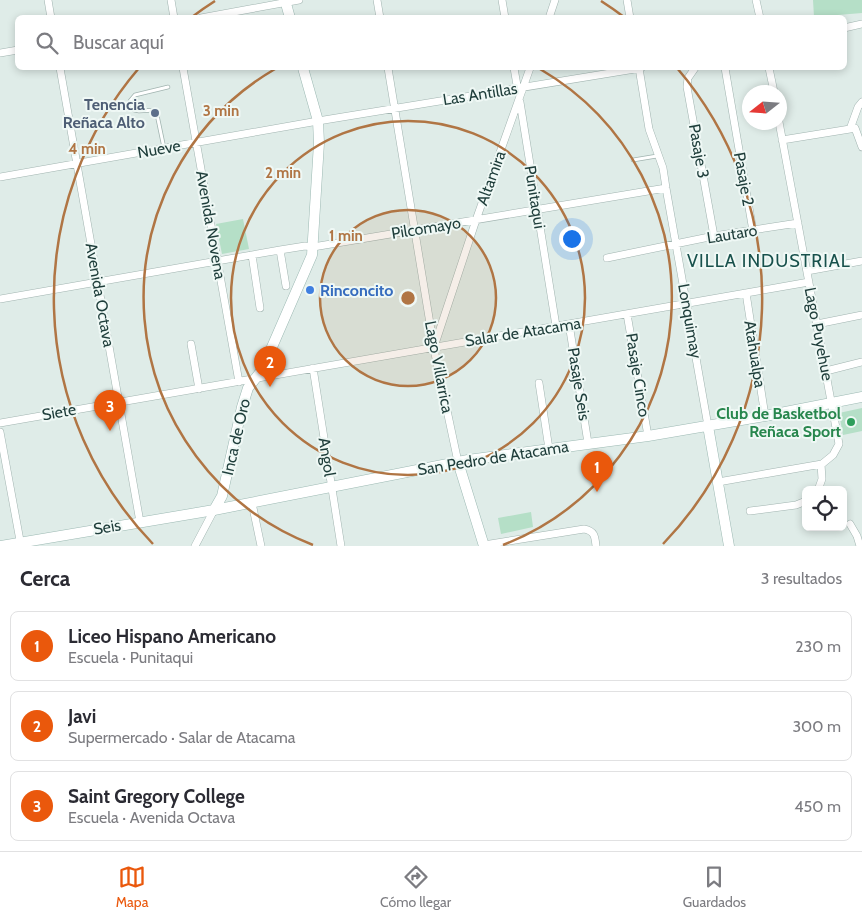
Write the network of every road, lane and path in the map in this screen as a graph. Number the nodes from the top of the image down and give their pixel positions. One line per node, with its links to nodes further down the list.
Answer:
1 (48, 0): 10 (street)
2 (171, 0): 11 (street)
3 (299, 0): 9 (street)
4 (377, 0): 14 (street)
5 (502, 0): 15 (street)
6 (555, 0): 16 (street)
7 (627, 0): 17 (street)
8 (756, 0): 18 (street)
9 (285, 1): 12 (street); 13 (street)
10 (50, 15)
11 (174, 15)
12 (216, 15)
13 (289, 15)
14 (380, 15)
15 (504, 15)
16 (550, 15)
17 (630, 15)
18 (759, 15)
19 (862, 24): 20 (street)
20 (847, 27)
21 (15, 50): 22 (street)
22 (0, 53)
23 (60, 70): 49 (street, Avenida Octava)
24 (183, 70): 44 (street, Avenida Novena)
25 (304, 70): 40 (street, Inca de Oro)
26 (388, 70): 39 (street, Lago Villarrica)
27 (515, 70): 36 (street, Punitaqui)
28 (529, 70): 36 (street)
29 (627, 70): 36 (street, Las Antillas)
30 (640, 70): 47 (street, Lonquimay)
31 (694, 70): 57 (street, Pasaje 3)
32 (725, 70): 56 (street, Pasaje 2)
33 (769, 70): 34 (street)
34 (773, 85)
35 (168, 87): 46 (lane)
36 (520, 87): 37 (street, Punitaqui); 39 (street, Las Antillas)
37 (519, 100): 52 (street, Punitaqui); 53 (street, Altamira)
38 (862, 102): 41 (street)
39 (394, 109): 40 (street, Las Antillas); 55 (street, Lago Villarrica)
40 (318, 121): 44 (street, Nueve); 59 (street, Inca de Oro)
41 (850, 129): 43 (street); 45 (street)
42 (780, 130): 43 (street, Lago Puyehue)
43 (782, 140): 54 (street, Lago Puyehue)
44 (196, 142): 46 (street, Nueve); 63 (street, Avenida Novena)
45 (862, 146)
46 (164, 148): 49 (street, Nueve)
47 (658, 156): 48 (lane); 51 (street, Lonquimay)
48 (633, 160)
49 (76, 164): 50 (street, Nueve); 66 (street, Avenida Octava)
50 (0, 177)
51 (666, 188): 52 (street, Pilcomayo); 58 (street, Lonquimay)
52 (537, 210): 53 (street, Pilcomayo); 77 (street, Punitaqui)
53 (476, 220): 55 (street, Pilcomayo); 79 (street, Altamira)
54 (798, 223): 56 (street, Lautaro); 65 (street, Lago Puyehue)
55 (415, 229): 59 (street, Pilcomayo); 79 (street, Lago Villarrica)
56 (753, 230): 57 (street, Lautaro)
57 (714, 236): 58 (street, Lautaro)
58 (676, 244): 62 (street, Lautaro); 71 (street, Lonquimay)
59 (313, 247): 60 (street, Pilcomayo); 83 (street, Inca de Oro)
60 (280, 250): 61 (street, Pilcomayo); 68 (street)
61 (252, 255): 63 (street, Pilcomayo); 72 (street)
62 (607, 258)
63 (218, 261): 66 (street, Pilcomayo); 84 (street, Avenida Novena)
64 (862, 261): 65 (street)
65 (807, 272): 67 (street, Lago Puyehue)
66 (97, 282): 70 (street, Pilcomayo); 88 (street, Avenida Octava)
67 (809, 282): 69 (street, Salar de Atacama); 76 (street, Lago Puyehue)
68 (286, 286)
69 (746, 293): 71 (street, Salar de Atacama); 90 (street, Atahualpa)
70 (0, 299)
71 (686, 304): 73 (street, Salar de Atacama); 92 (street, Lonquimay)
72 (260, 308)
73 (627, 314): 75 (street, Salar de Atacama); 94 (street, Pasaje Cinco)
74 (862, 315): 76 (street)
75 (569, 324): 77 (street, Salar de Atacama); 95 (street, Pasaje Seis)
76 (817, 324): 82 (street, Lago Puyehue)
77 (556, 326): 79 (street, Salar de Atacama)
78 (191, 344): 86 (street)
79 (435, 346): 81 (street, Salar de Atacama); 97 (street, Lago Villarrica)
80 (862, 362): 82 (street)
81 (313, 368): 83 (street, Salar de Atacama); 102 (street, Angol)
82 (826, 371): 89 (street, Lago Puyehue)
83 (256, 378): 84 (street, Salar de Atacama); 105 (street, Inca de Oro)
84 (239, 382): 86 (street, Salar de Atacama)
85 (539, 383): 96 (street)
86 (199, 389): 88 (street, Salar de Atacama)
87 (862, 397): 89 (street, San Pedro de Atacama)
88 (118, 402): 91 (street, Siete); 107 (street, Avenida Octava)
89 (832, 402): 90 (street, San Pedro de Atacama); 98 (street, Lago Puyehue)
90 (765, 416): 92 (street, San Pedro de Atacama)
91 (0, 423)
92 (708, 426): 94 (street, San Pedro de Atacama); 100 (street, Lonquimay)
93 (0, 432): 99 (street)
94 (648, 436): 95 (street, San Pedro de Atacama)
95 (588, 443): 96 (street, San Pedro de Atacama)
96 (549, 449): 97 (street, San Pedro de Atacama)
97 (458, 462): 102 (street, San Pedro de Atacama); 114 (street, Lago Villarrica)
98 (821, 464): 100 (street); 101 (street)
99 (4, 470): 109 (street)
100 (718, 482): 116 (street, Lonquimay)
101 (819, 486)
102 (332, 487): 103 (street, San Pedro de Atacama); 113 (street, Angol)
103 (252, 502): 105 (street, San Pedro de Atacama); 112 (street)
104 (802, 503): 106 (street)
105 (214, 510): 107 (street, Seis); 111 (street, Inca de Oro)
106 (750, 512)
107 (140, 522): 109 (street, Seis)
108 (850, 524): 117 (street)
109 (21, 544): 110 (street, Seis)
110 (1, 546)
111 (195, 546)
112 (261, 546)
113 (341, 546)
114 (484, 546): 115 (street)
115 (596, 546)
116 (729, 546)
117 (860, 546)

